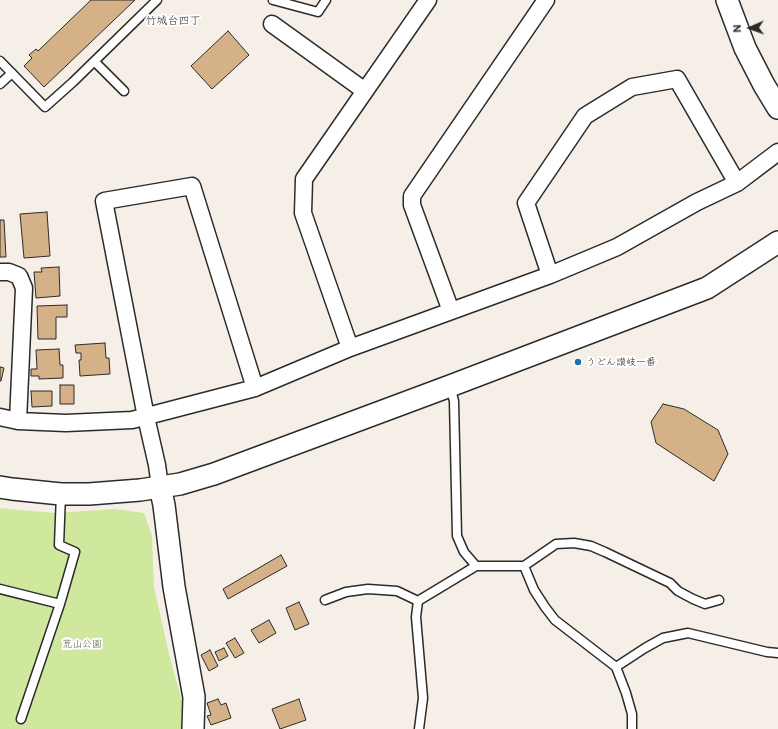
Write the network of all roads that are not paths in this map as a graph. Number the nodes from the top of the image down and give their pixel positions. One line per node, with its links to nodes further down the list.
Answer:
1 (157, 0): 9 (lane)
2 (273, 0): 3 (lane)
3 (326, 0)
4 (428, 0): 13 (street)
5 (546, 0): 20 (street)
6 (727, 0): 14 (street)
7 (272, 24): 13 (street)
8 (0, 61): 10 (lane)
9 (94, 62): 10 (lane); 12 (lane)
10 (12, 73): 11 (lane)
11 (0, 84)
12 (124, 91)
13 (365, 91): 21 (street)
14 (778, 108)
15 (778, 152): 16 (street)
16 (737, 183): 19 (street); 19 (street)
17 (778, 242): 22 (street)
18 (0, 272): 26 (street)
19 (550, 275): 20 (street)
20 (451, 311): 21 (street)
21 (350, 348): 23 (street)
22 (450, 386): 28 (street); 30 (lane)
23 (255, 388): 25 (street); 25 (street)
24 (0, 417): 26 (street)
25 (146, 417): 26 (street); 28 (street)
26 (18, 421)
27 (0, 487): 29 (street)
28 (160, 487): 29 (street); 40 (street)
29 (62, 494): 36 (lane)
30 (476, 566): 31 (lane); 35 (lane)
31 (524, 566): 34 (lane); 38 (lane)
32 (0, 589): 36 (lane)
33 (325, 600): 35 (lane)
34 (719, 600)
35 (418, 601): 41 (lane)
36 (60, 604): 39 (lane)
37 (778, 653): 38 (lane)
38 (616, 667): 42 (lane)
39 (21, 719)
40 (193, 729)
41 (419, 729)
42 (632, 729)

